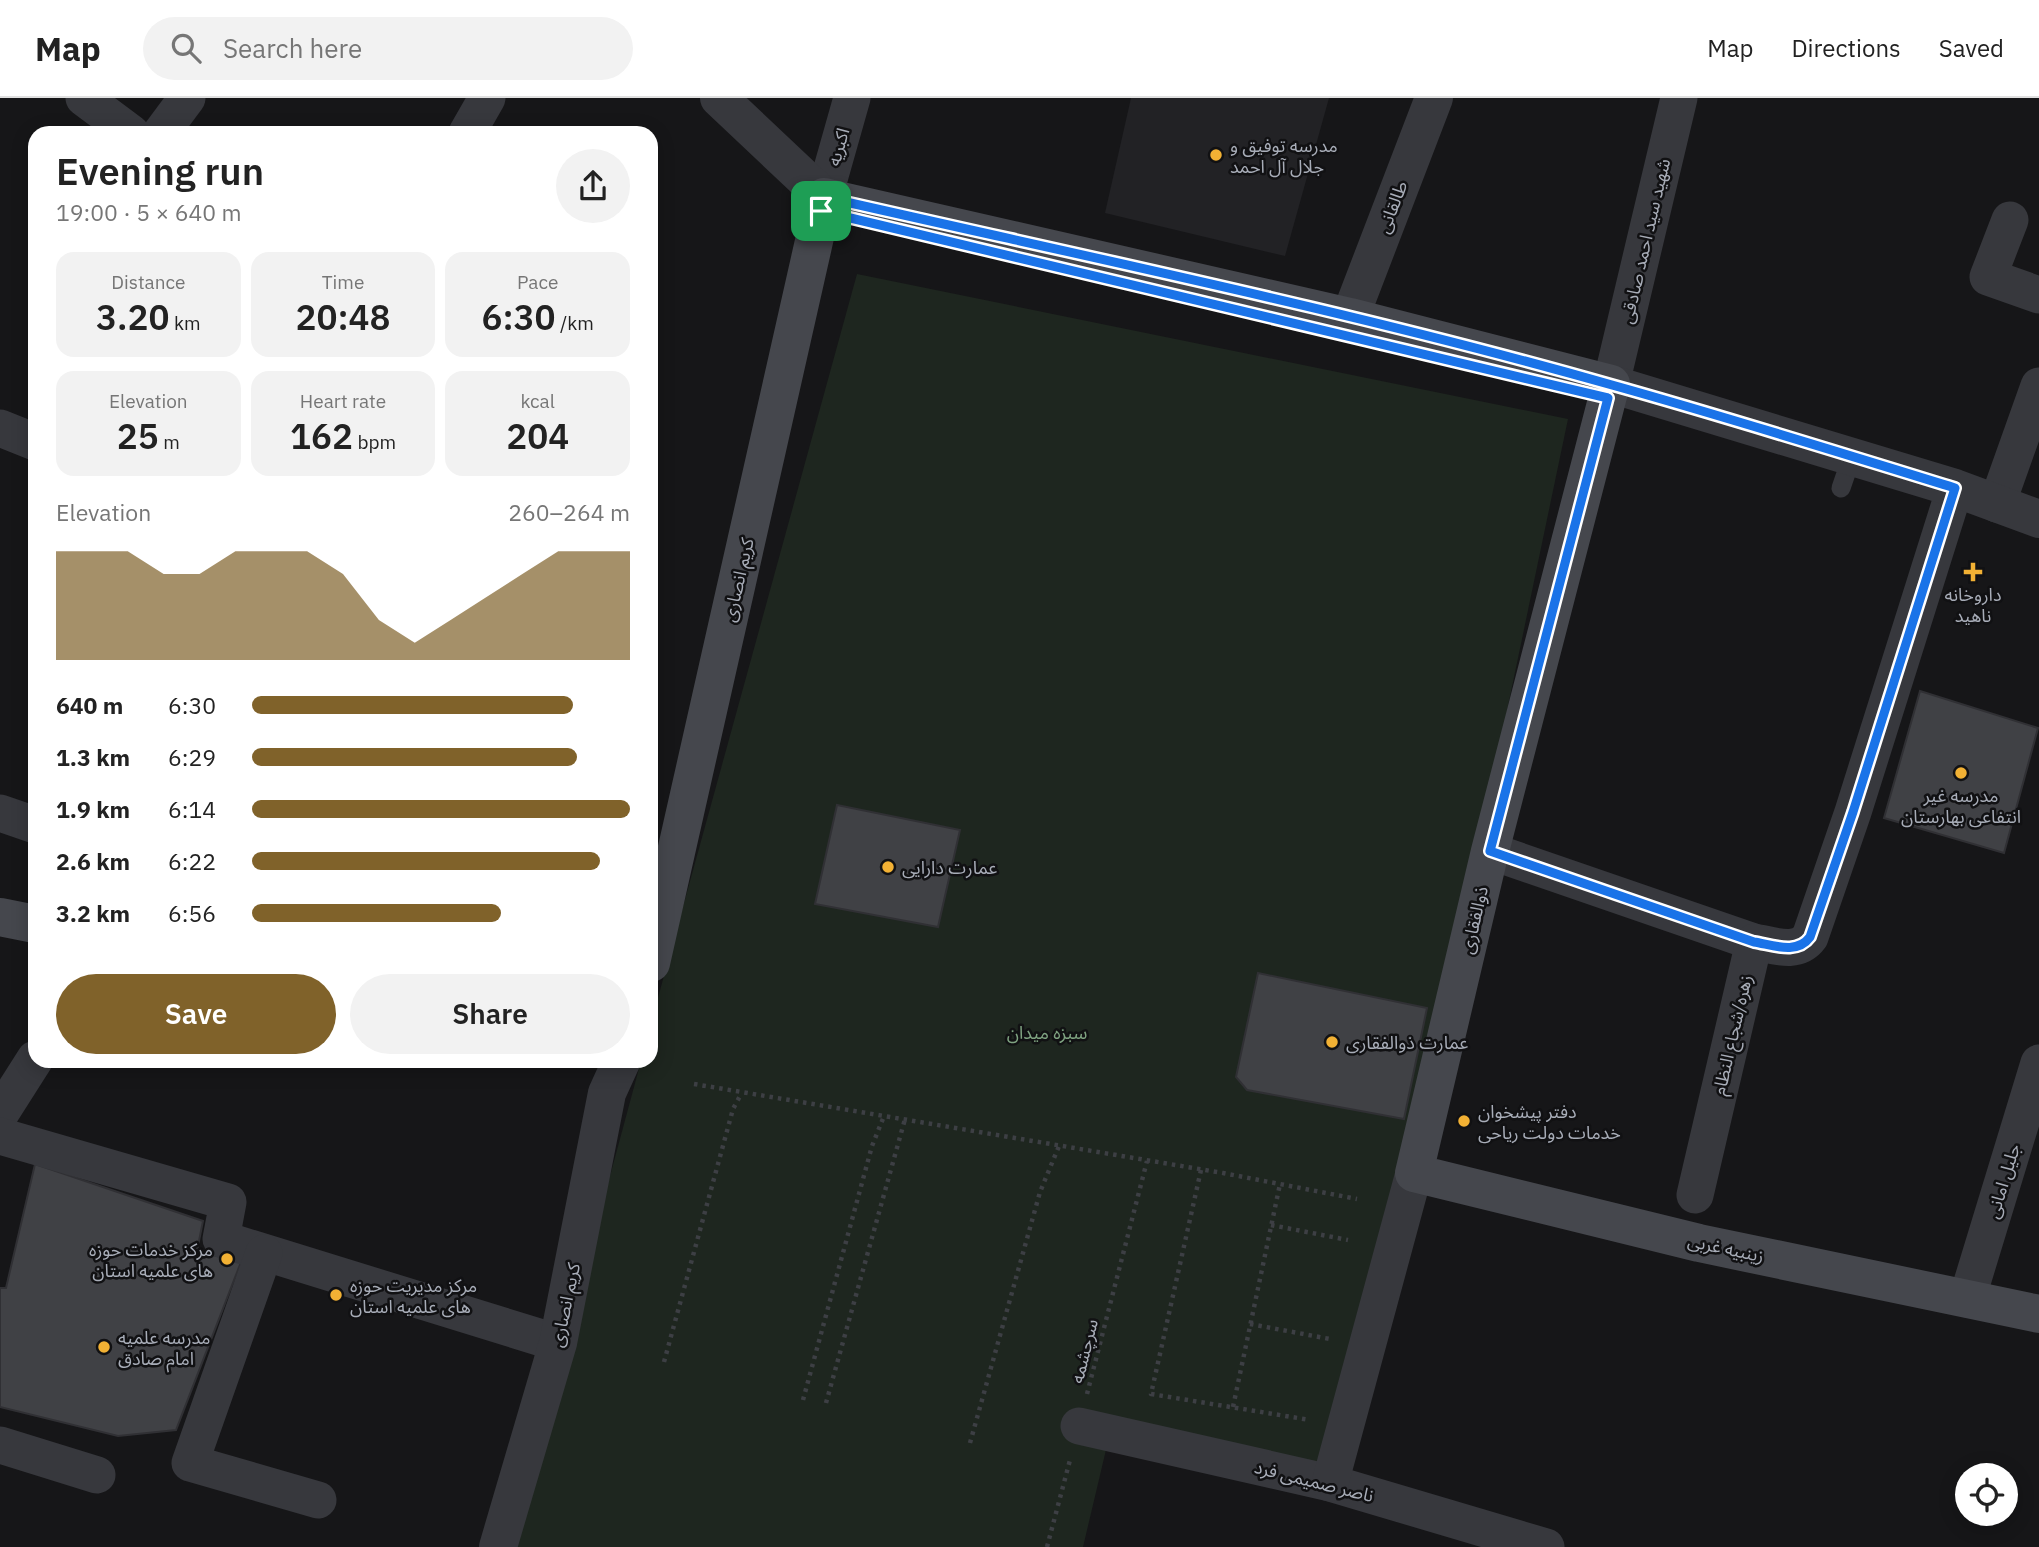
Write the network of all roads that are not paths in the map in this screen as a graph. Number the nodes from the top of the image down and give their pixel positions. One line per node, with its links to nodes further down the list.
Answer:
1 (83, 98): 8 (street)
2 (187, 98): 9 (street)
3 (487, 98): 10 (street)
4 (719, 98): 11 (street)
5 (852, 98): 11 (street, اکبریه)
6 (1434, 98): 14 (street, طالقانی)
7 (1679, 98): 16 (street, شهید سید احمد صادقی)
8 (121, 126)
9 (166, 126)
10 (471, 126)
11 (823, 204): 14 (main road); 16 (main road); 27 (main road, کریم انصاری)
12 (2010, 220): 13 (street)
13 (2039, 295)
14 (1350, 317): 16 (main road)
15 (2039, 386): 20 (street)
16 (1609, 391): 19 (street); 24 (main road, ذوالفقاری)
17 (0, 428): 18 (street)
18 (28, 439)
19 (1955, 488): 20 (street); 28 (street)
20 (1997, 504): 21 (street)
21 (2039, 519)
22 (0, 813): 23 (street)
23 (28, 823)
24 (1490, 851): 28 (street); 34 (main road, ذوالفقاری)
25 (0, 917): 26 (main road)
26 (28, 923)
27 (658, 932)
28 (1754, 942): 35 (street, زهره/شجاع النظام)
29 (2039, 1063): 37 (street, جلیل امانی)
30 (29, 1068): 32 (street)
31 (618, 1068): 39 (street, کریم انصاری)
32 (0, 1114)
33 (0, 1136): 36 (street)
34 (1414, 1173): 37 (main road, زینبیه غربی); 43 (street)
35 (1695, 1195)
36 (264, 1253): 39 (street); 44 (street)
37 (1967, 1299): 38 (main road, زینبیه غربی)
38 (2039, 1314)
39 (558, 1343): 45 (street, کریم انصاری)
40 (1079, 1426): 43 (street, ناصر صمیمی فرد)
41 (0, 1445): 42 (street)
42 (97, 1475)
43 (1331, 1483): 46 (street, ناصر صمیمی فرد)
44 (318, 1500)
45 (498, 1547)
46 (1546, 1547)

